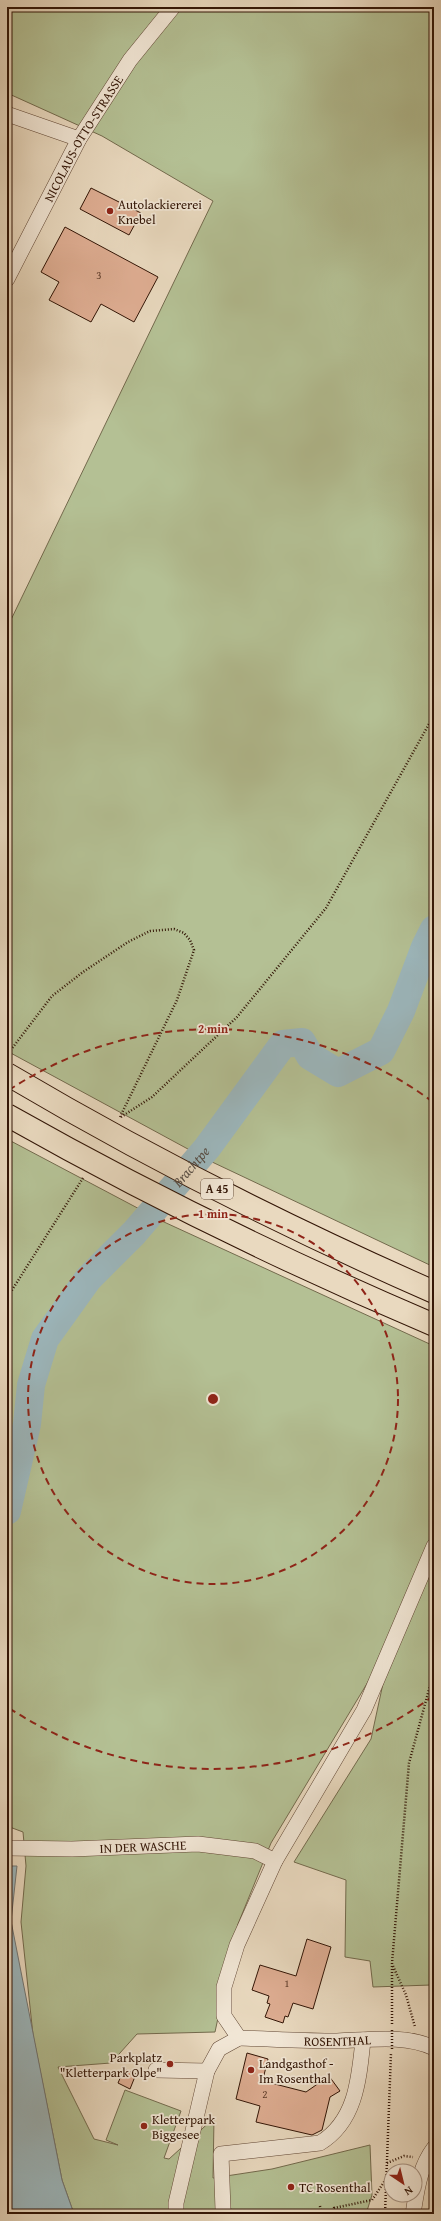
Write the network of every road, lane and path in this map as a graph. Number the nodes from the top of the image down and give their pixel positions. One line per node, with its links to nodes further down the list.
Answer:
1 (173, 7): 3 (street, NICOLAUS-OTTO-STRASSE)
2 (7, 114): 3 (street)
3 (79, 139): 4 (street, NICOLAUS-OTTO-STRASSE)
4 (7, 279)
5 (434, 715): 6 (path)
6 (7, 1055)
7 (7, 1074): 10 (highway, A 45, bridge)
8 (7, 1115): 12 (highway, A 45, bridge)
9 (84, 1177): 11 (path)
10 (434, 1292)
11 (7, 1298)
12 (434, 1325)
13 (434, 1546): 16 (street)
14 (434, 1671): 17 (path)
15 (11, 1848): 16 (street, IN DER WASCHE)
16 (276, 1861): 18 (street)
17 (392, 1963): 20 (path); 25 (path, bridge)
18 (239, 2038): 19 (street, ROSENTHAL); 23 (street, ROSENTHAL)
19 (363, 2040): 20 (street, ROSENTHAL); 32 (street)
20 (419, 2042): 21 (street, ROSENTHAL)
21 (434, 2048)
22 (156, 2070): 23 (street)
23 (207, 2071): 31 (street, ROSENTHAL)
24 (430, 2153): 26 (path); 35 (street)
25 (387, 2163)
26 (389, 2163)
27 (383, 2184): 30 (path)
28 (386, 2203): 34 (path)
29 (320, 2206): 33 (path)
30 (334, 2213): 33 (path)
31 (176, 2214)
32 (225, 2214)
33 (322, 2214)
34 (386, 2214)
35 (414, 2214)

